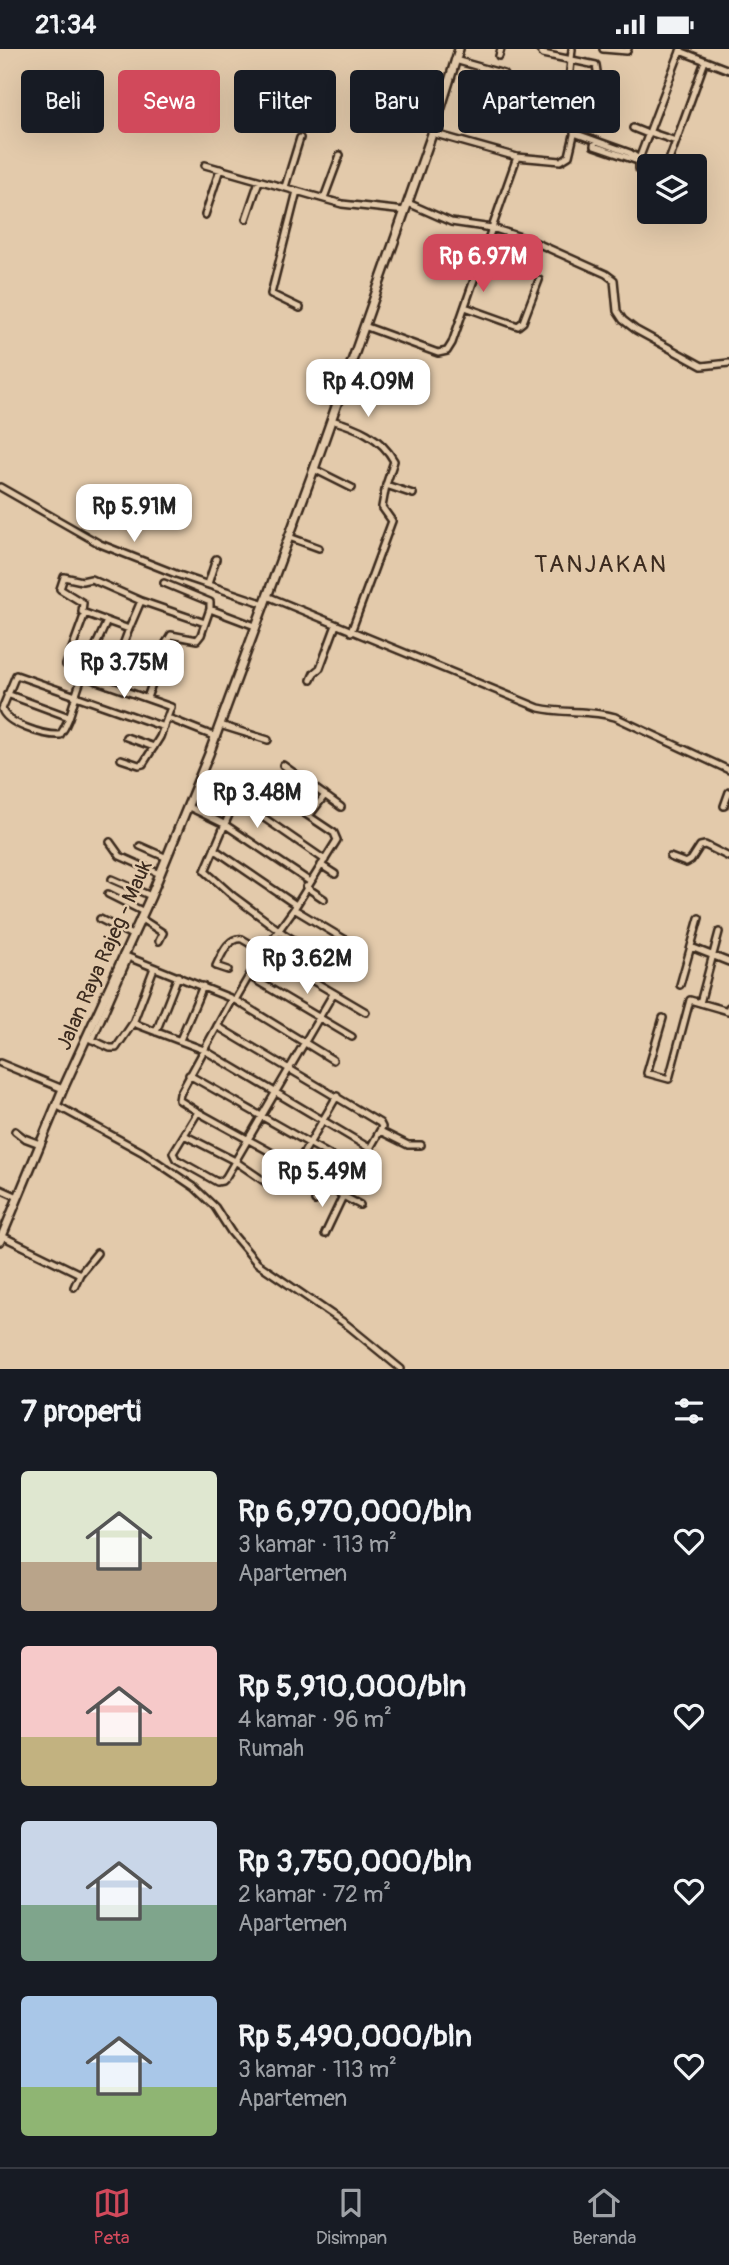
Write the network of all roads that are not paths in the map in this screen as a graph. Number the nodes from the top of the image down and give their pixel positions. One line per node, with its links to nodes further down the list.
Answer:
1 (459, 49): 10 (main road, Jalan Raya Rajeg - Mauk)
2 (501, 49): 8 (street)
3 (539, 49): 9 (street)
4 (572, 49): 9 (street)
5 (603, 49): 6 (street)
6 (628, 49)
7 (680, 50): 11 (street); 17 (street)
8 (499, 56)
9 (570, 59): 13 (street); 14 (street)
10 (455, 60): 12 (street); 18 (main road, Jalan Raya Rajeg - Mauk)
11 (705, 61): 15 (street); 21 (street)
12 (490, 70)
13 (569, 70)
14 (597, 70)
15 (729, 70)
16 (633, 128): 17 (street)
17 (649, 133): 21 (street); 22 (street)
18 (432, 134): 25 (street); 33 (main road, Jalan Raya Rajeg - Mauk)
19 (574, 134): 25 (street); 26 (street)
20 (300, 138): 30 (street)
21 (676, 141): 23 (street)
22 (641, 154)
23 (671, 154)
24 (340, 155): 32 (street)
25 (517, 157): 36 (street)
26 (637, 160)
27 (205, 165): 28 (street)
28 (220, 169): 29 (street); 34 (street)
29 (259, 181): 30 (street); 35 (street)
30 (285, 187): 31 (street)
31 (298, 191): 32 (street); 39 (street)
32 (324, 198): 33 (street)
33 (407, 207): 36 (street); 40 (main road, Jalan Raya Rajeg - Mauk)
34 (205, 215)
35 (246, 219)
36 (492, 228): 38 (street); 41 (street)
37 (539, 280): 38 (street)
38 (465, 307): 40 (street)
39 (300, 308)
40 (364, 326): 42 (main road, Jalan Raya Rajeg - Mauk)
41 (729, 363)
42 (331, 420): 43 (main road, Jalan Raya Rajeg - Mauk); 44 (street)
43 (314, 469): 46 (street); 48 (main road, Jalan Raya Rajeg - Mauk)
44 (386, 485): 47 (street); 62 (street)
45 (0, 487): 52 (street)
46 (352, 488)
47 (413, 494)
48 (289, 537): 49 (street); 53 (main road, Jalan Raya Rajeg - Mauk)
49 (319, 548)
50 (216, 559): 52 (street)
51 (164, 583): 55 (street)
52 (208, 584): 53 (street)
53 (266, 600): 59 (street); 60 (main road, Jalan Raya Rajeg - Mauk)
54 (141, 601): 56 (street); 58 (street); 61 (street)
55 (210, 610): 58 (street); 60 (street)
56 (85, 613): 57 (street); 63 (street)
57 (107, 621): 61 (street); 64 (street)
58 (205, 623): 69 (street)
59 (336, 625): 62 (street); 65 (street)
60 (255, 626): 72 (main road, Jalan Raya Rajeg - Mauk)
61 (129, 629): 66 (street)
62 (351, 632): 80 (street)
63 (66, 665)
64 (83, 676): 66 (street); 68 (street)
65 (311, 680)
66 (108, 685): 69 (street)
67 (7, 694): 68 (street); 70 (street); 70 (street)
68 (75, 697): 70 (street); 73 (street)
69 (147, 698): 71 (street)
70 (69, 717)
71 (168, 718): 73 (street); 75 (street)
72 (220, 725): 75 (main road, Jalan Raya Rajeg - Mauk); 76 (street)
73 (164, 727): 77 (street)
74 (126, 737): 77 (street)
75 (216, 737): 85 (main road, Jalan Raya Rajeg - Mauk)
76 (268, 740)
77 (154, 747): 78 (street)
78 (121, 759)
79 (283, 765): 82 (street)
80 (729, 770)
81 (729, 792): 84 (street)
82 (324, 795): 86 (street); 87 (street)
83 (239, 801): 87 (street); 88 (street); 95 (street)
84 (724, 806)
85 (189, 807): 88 (street); 94 (main road, Jalan Raya Rajeg - Mauk)
86 (341, 807)
87 (309, 816): 95 (street)
88 (225, 824): 91 (street); 99 (street)
89 (110, 842): 96 (street)
90 (140, 846): 94 (street)
91 (214, 849): 104 (street); 108 (street)
92 (670, 857): 93 (street)
93 (729, 857)
94 (167, 858): 96 (main road, Jalan Raya Rajeg - Mauk)
95 (323, 862): 97 (street); 99 (street)
96 (160, 874): 102 (main road, Jalan Raya Rajeg - Mauk)
97 (335, 874)
98 (112, 879): 102 (street)
99 (309, 881): 100 (street)
100 (306, 887): 103 (street); 104 (street)
101 (108, 894): 105 (street)
102 (151, 896): 105 (main road, Jalan Raya Rajeg - Mauk)
103 (324, 898)
104 (295, 907): 108 (street); 112 (street)
105 (142, 915): 110 (main road, Jalan Raya Rajeg - Mauk); 111 (street)
106 (699, 918): 113 (street)
107 (100, 919): 110 (street)
108 (279, 929): 114 (street); 115 (street)
109 (719, 932): 116 (street)
110 (132, 935): 117 (main road, Jalan Raya Rajeg - Mauk)
111 (159, 941)
112 (354, 945)
113 (691, 947): 116 (street); 123 (street)
114 (263, 952): 120 (street); 121 (street); 125 (street)
115 (313, 952)
116 (713, 955): 118 (street); 127 (street)
117 (126, 957): 119 (street); 136 (main road, Jalan Raya Rajeg - Mauk)
118 (729, 962)
119 (154, 968): 122 (street); 132 (street)
120 (228, 971)
121 (249, 976): 126 (street); 130 (street)
122 (178, 977): 124 (street); 134 (street)
123 (680, 985)
124 (203, 986): 126 (street); 137 (street)
125 (333, 994): 129 (street); 130 (street)
126 (234, 1000): 133 (street); 138 (street)
127 (700, 1003): 128 (street); 131 (street)
128 (729, 1007)
129 (366, 1012)
130 (319, 1018): 135 (street); 138 (street)
131 (663, 1018)
132 (133, 1023): 134 (street); 136 (street)
133 (218, 1026): 139 (street); 142 (street)
134 (156, 1032): 137 (street)
135 (352, 1037)
136 (89, 1039): 144 (main road, Jalan Raya Rajeg - Mauk)
137 (180, 1040): 139 (street)
138 (304, 1043): 140 (street); 142 (street)
139 (204, 1050): 143 (street); 145 (street)
140 (333, 1061)
141 (0, 1063): 144 (street)
142 (290, 1069): 145 (street); 146 (street)
143 (189, 1075): 148 (street); 149 (street)
144 (63, 1090): 147 (main road, Jalan Raya Rajeg - Mauk)
145 (275, 1092): 149 (street); 150 (street)
146 (337, 1096): 150 (street); 152 (street)
147 (57, 1105): 156 (main road, Jalan Raya Rajeg - Mauk); 174 (street)
148 (198, 1112): 153 (street); 154 (street)
149 (261, 1116): 154 (street); 155 (street)
150 (323, 1121): 155 (street); 158 (street)
151 (15, 1131): 156 (street)
152 (380, 1131): 157 (street); 158 (street)
153 (184, 1135): 159 (street); 159 (street)
154 (248, 1139): 159 (street); 160 (street)
155 (309, 1143): 160 (street); 161 (street)
156 (40, 1144): 166 (main road, Jalan Raya Rajeg - Mauk)
157 (421, 1145)
158 (371, 1149): 161 (street)
159 (234, 1161): 162 (street)
160 (296, 1166): 162 (street)
161 (358, 1171): 165 (street)
162 (307, 1173): 163 (street)
163 (324, 1184): 165 (street); 167 (street)
164 (0, 1189): 166 (street)
165 (343, 1196): 168 (street); 169 (street)
166 (18, 1197): 170 (main road, Jalan Raya Rajeg - Mauk)
167 (315, 1201)
168 (360, 1205)
169 (325, 1234)
170 (1, 1239): 172 (street)
171 (97, 1253): 172 (street)
172 (80, 1274): 173 (street)
173 (74, 1287)
174 (401, 1369)

